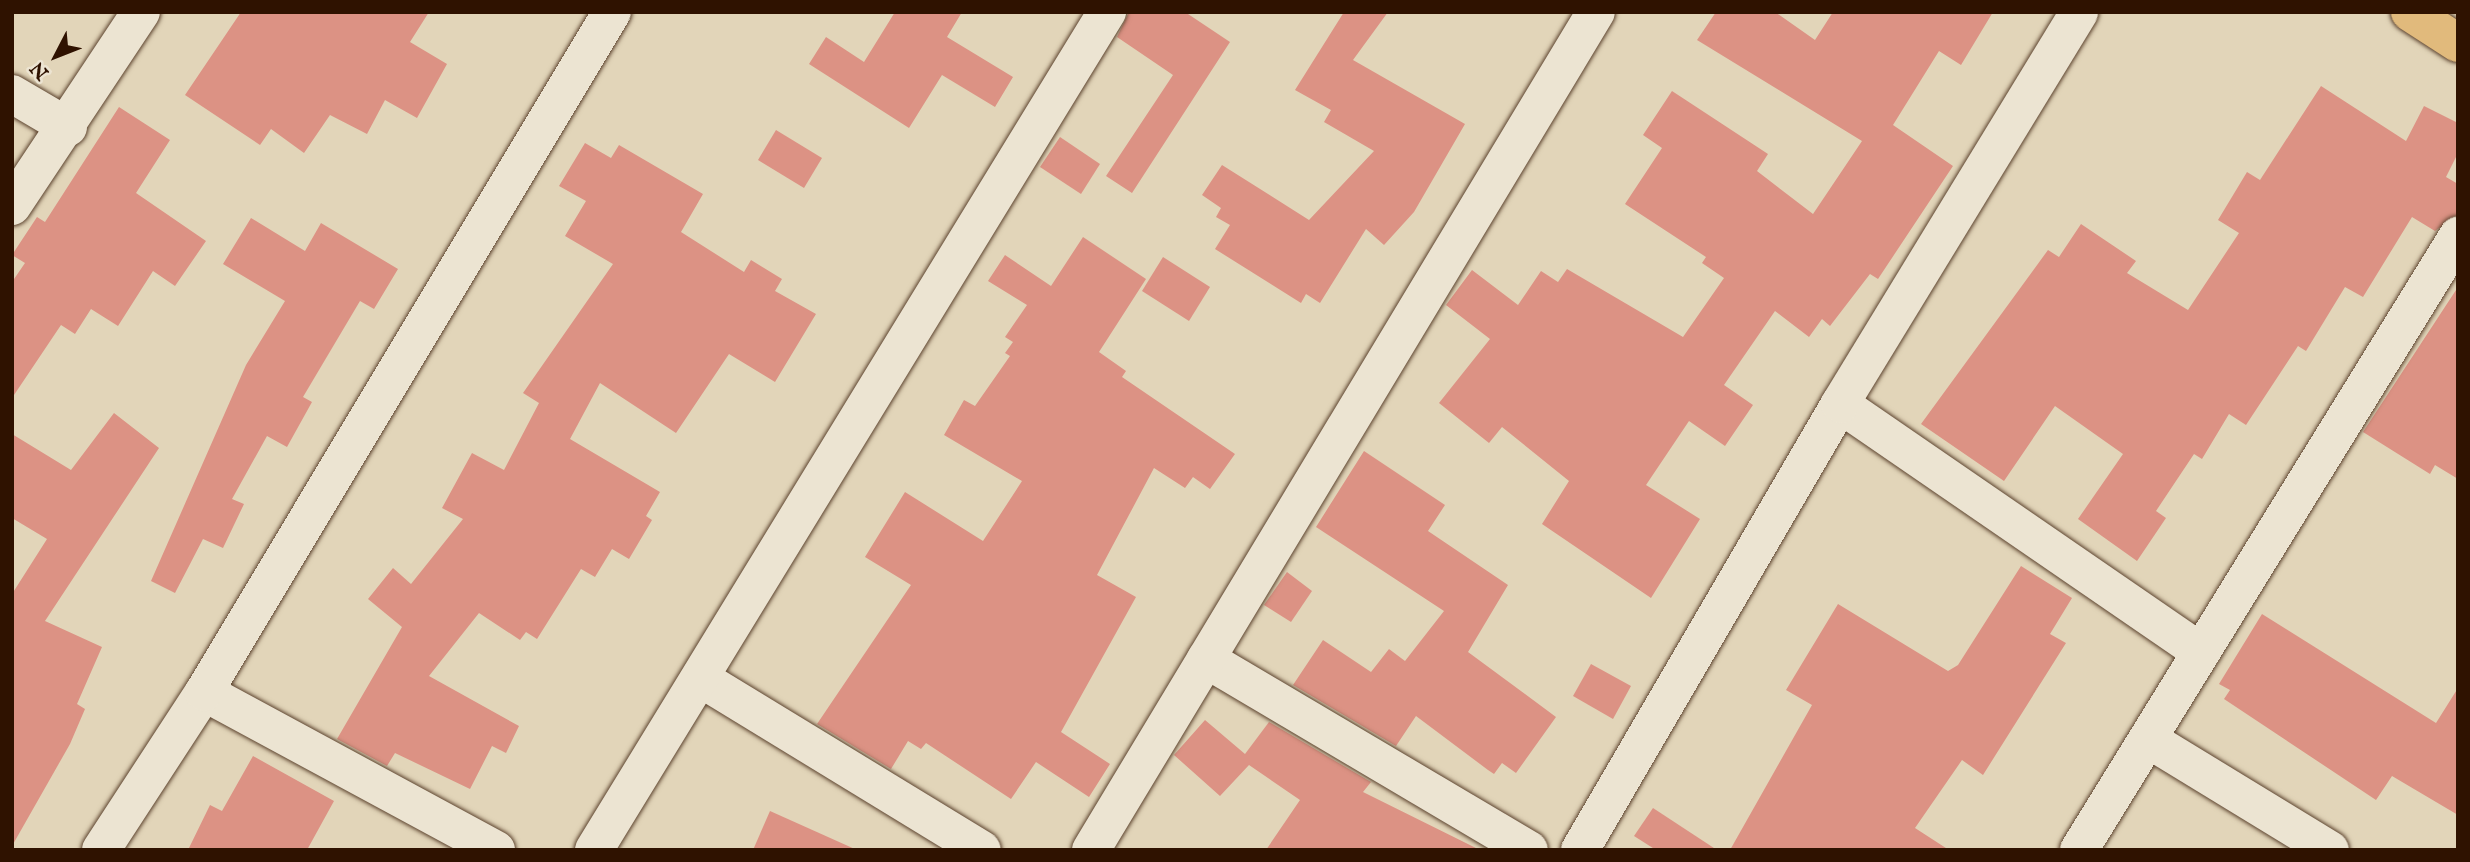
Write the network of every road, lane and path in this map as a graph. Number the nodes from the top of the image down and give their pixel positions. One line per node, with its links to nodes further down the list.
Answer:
1 (141, 12): 9 (street)
2 (612, 12): 16 (street)
3 (1107, 12): 15 (street)
4 (1596, 12): 14 (street)
5 (2079, 12): 12 (street)
6 (2410, 12): 7 (main road)
7 (2452, 29)
8 (12, 94): 9 (street)
9 (68, 127): 10 (street)
10 (12, 206)
11 (2458, 236): 13 (street)
12 (1840, 404): 13 (street); 24 (street)
13 (2201, 652): 17 (street)
14 (1206, 659): 22 (street); 23 (street)
15 (700, 678): 20 (street); 21 (street)
16 (204, 692): 18 (street); 19 (street)
17 (2148, 739): 25 (street); 26 (street)
18 (101, 850)
19 (496, 850)
20 (594, 850)
21 (982, 850)
22 (1091, 850)
23 (1529, 850)
24 (1580, 850)
25 (2079, 850)
26 (2330, 850)

